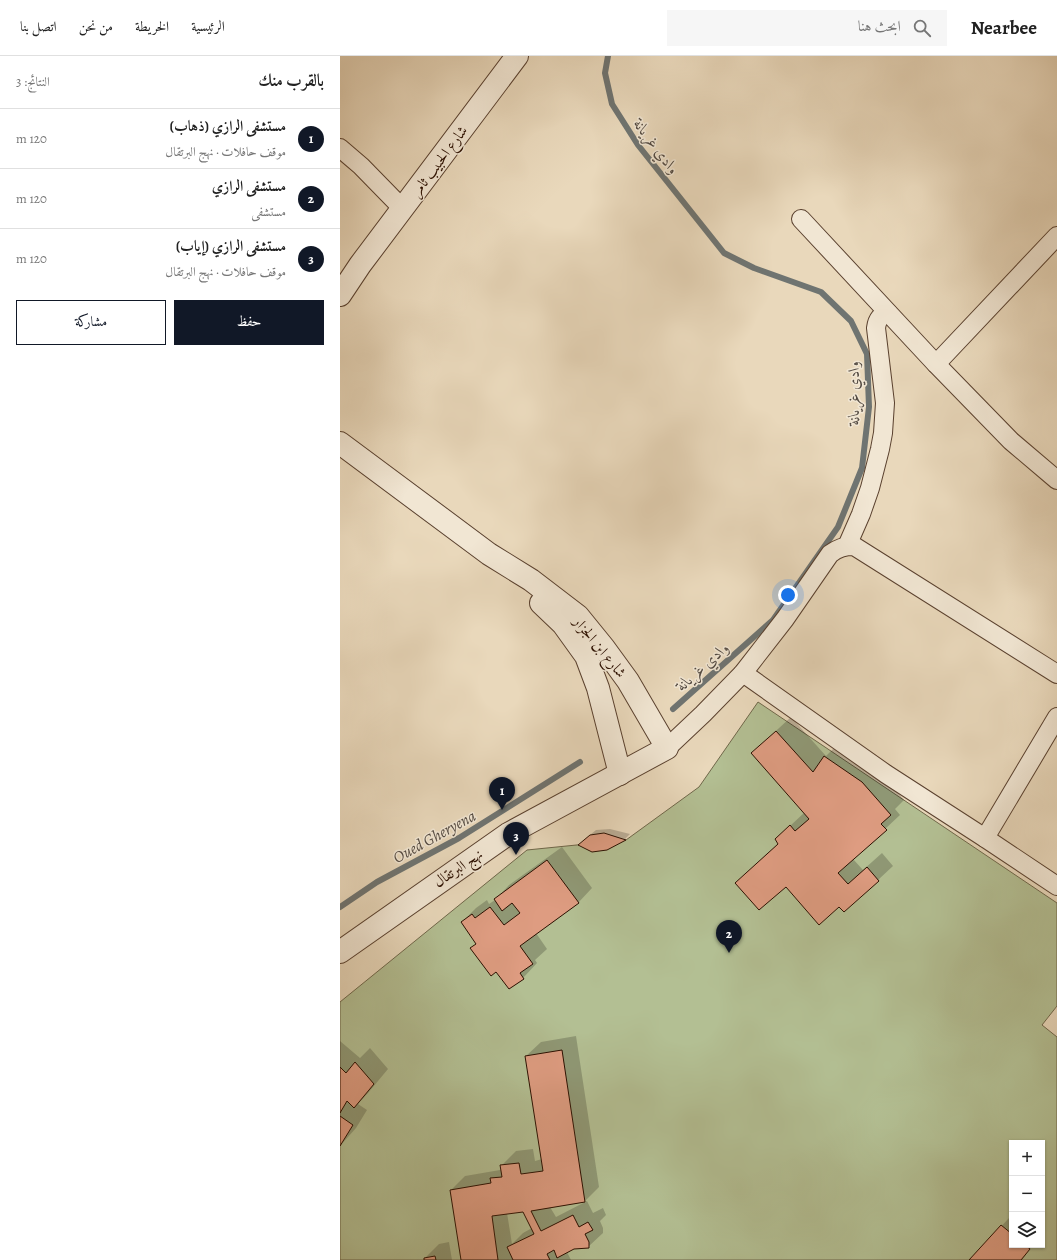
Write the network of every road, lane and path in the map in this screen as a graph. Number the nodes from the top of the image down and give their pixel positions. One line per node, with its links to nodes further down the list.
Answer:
1 (517, 56): 3 (street, شارع الحبيب ثامر)
2 (340, 148): 3 (street)
3 (402, 209): 6 (street, شارع الحبيب ثامر)
4 (801, 219): 9 (street)
5 (1054, 246): 10 (street)
6 (360, 265): 7 (street); 8 (street)
7 (340, 286)
8 (340, 295)
9 (888, 312): 10 (street); 13 (street)
10 (936, 364): 12 (street)
11 (340, 443): 14 (street, شارع ابن الجزار)
12 (1057, 480)
13 (847, 546): 15 (street); 16 (street)
14 (489, 554): 18 (street, شارع ابن الجزار); 19 (street, شارع ابن الجزار)
15 (743, 673): 18 (street); 20 (street)
16 (1057, 674)
17 (1057, 717): 20 (street)
18 (667, 748): 19 (street, نهج البرتقال)
19 (620, 774): 22 (street, نهج البرتقال)
20 (985, 838): 21 (street)
21 (1057, 886)
22 (340, 952)

